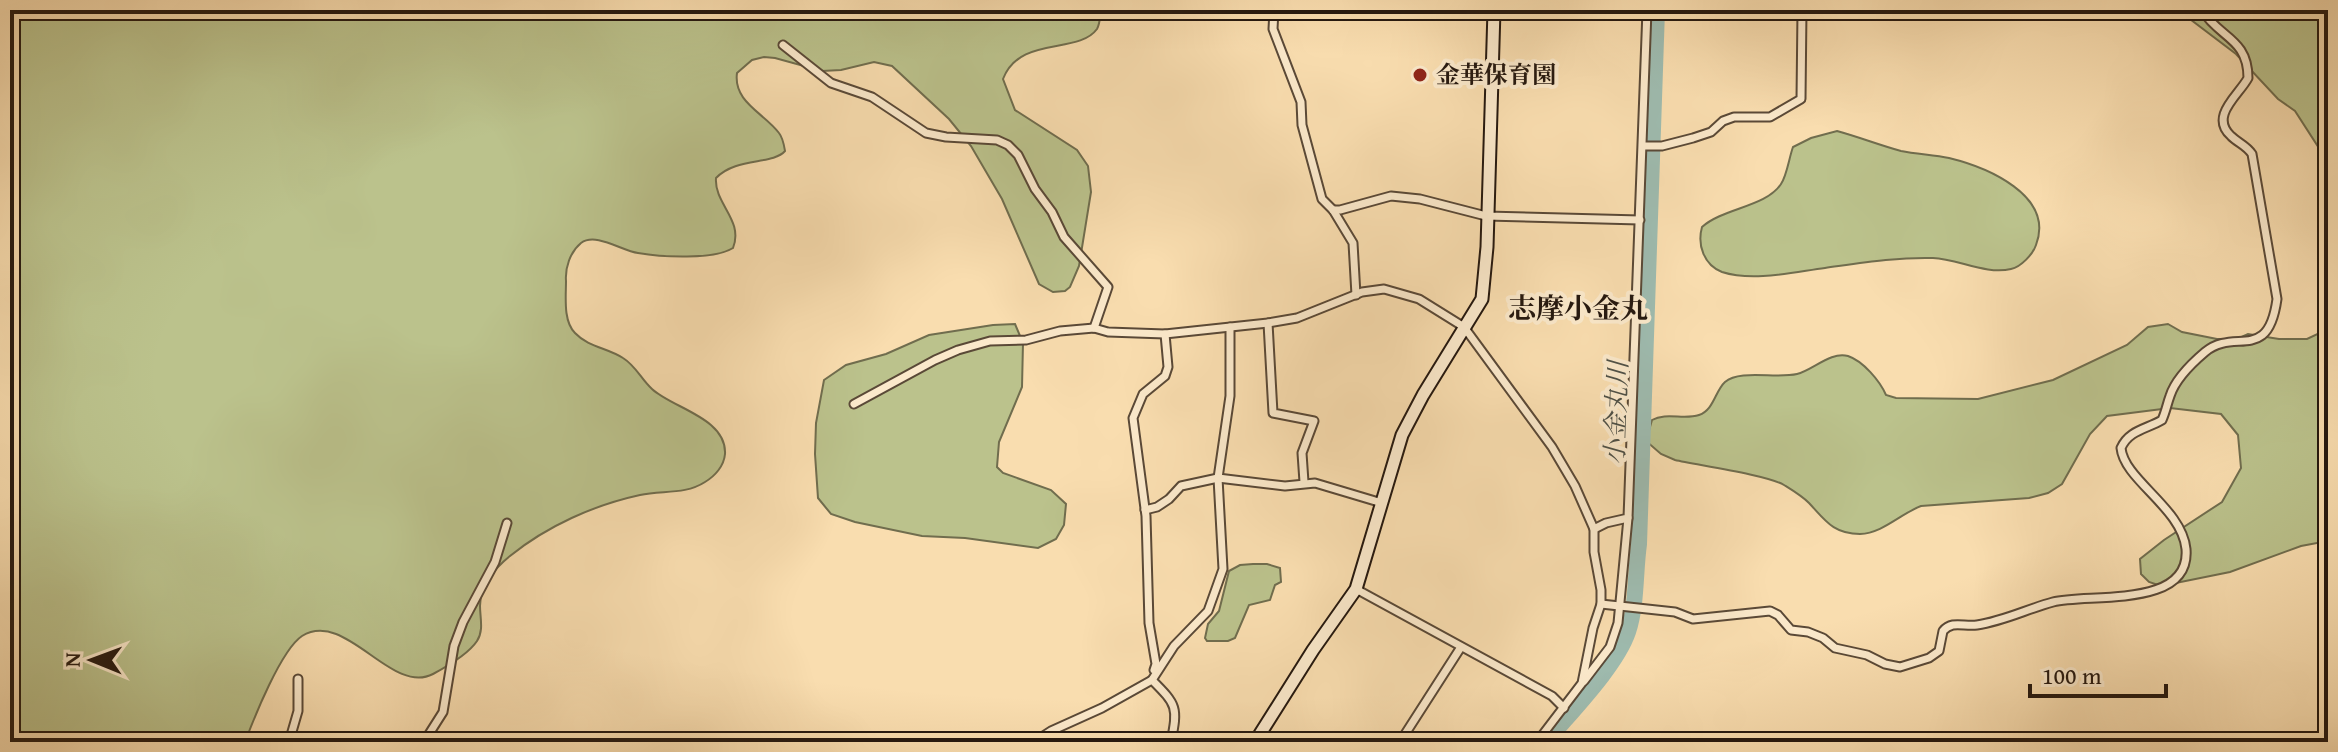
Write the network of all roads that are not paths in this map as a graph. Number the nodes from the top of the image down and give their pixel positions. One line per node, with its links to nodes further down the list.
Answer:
1 (1274, 10): 8 (street)
2 (1494, 10): 9 (main road)
3 (1647, 10): 7 (street)
4 (1802, 10): 7 (street)
5 (2202, 10): 27 (street)
6 (783, 45): 15 (street)
7 (1643, 146): 10 (street)
8 (1333, 210): 9 (street); 11 (street)
9 (1486, 216): 10 (street); 14 (main road)
10 (1640, 220): 22 (street)
11 (1356, 295): 12 (street); 14 (street)
12 (1268, 323): 13 (street); 19 (street)
13 (1230, 327): 16 (street); 18 (street)
14 (1464, 327): 20 (main road); 24 (street)
15 (1094, 328): 16 (street); 17 (street)
16 (1165, 334): 21 (street)
17 (854, 404)
18 (1218, 478): 19 (street); 21 (street); 30 (street)
19 (1304, 482): 20 (street)
20 (1382, 503): 25 (main road)
21 (1145, 510): 30 (street)
22 (1628, 518): 24 (street); 27 (street)
23 (507, 523): 34 (street)
24 (1594, 529): 26 (street)
25 (1356, 589): 28 (street); 37 (main road)
26 (1601, 604): 27 (street); 31 (street)
27 (1620, 606): 31 (street)
28 (1461, 647): 32 (street); 38 (street)
29 (298, 679): 33 (street)
30 (1152, 680): 35 (street); 36 (street)
31 (1582, 683): 32 (street)
32 (1564, 708): 39 (street)
33 (289, 742)
34 (424, 742)
35 (1034, 742)
36 (1171, 742)
37 (1255, 742)
38 (1400, 742)
39 (1537, 742)

